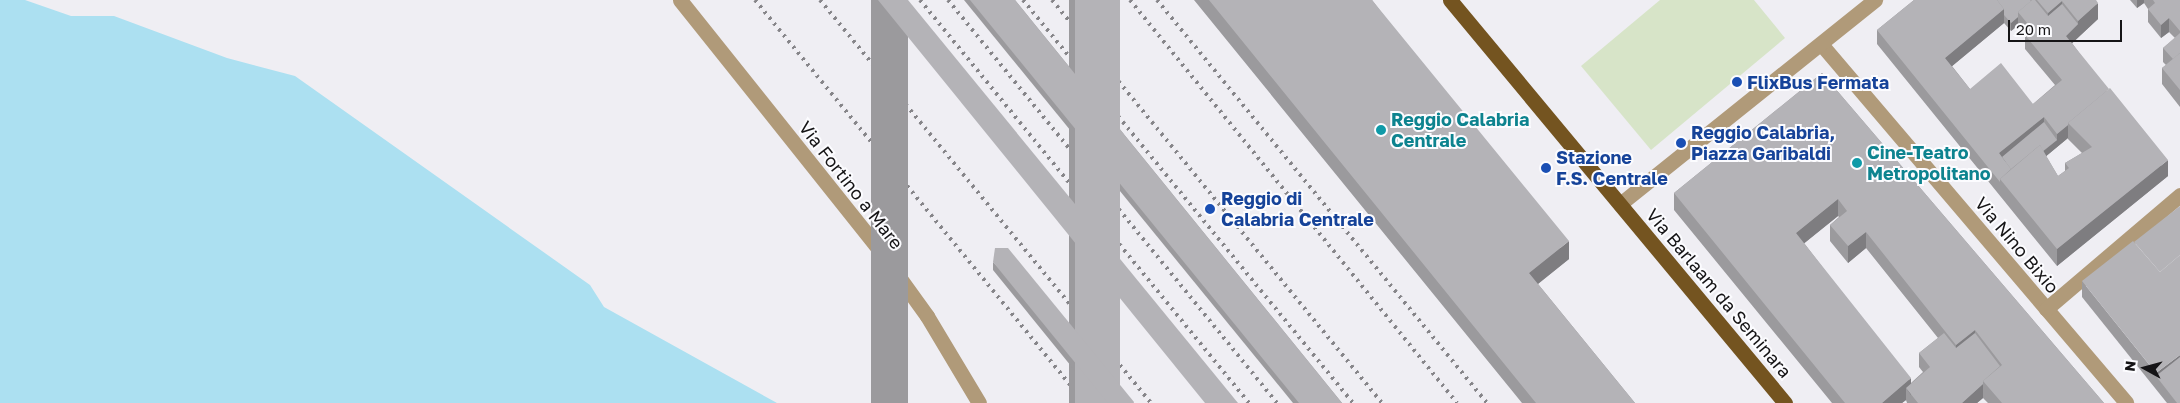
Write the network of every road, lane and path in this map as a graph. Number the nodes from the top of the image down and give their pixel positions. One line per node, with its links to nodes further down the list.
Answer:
1 (680, 0): 8 (street, Via Fortino a Mare)
2 (1450, 0): 6 (main road, Via Barlaam da Seminara)
3 (1876, 0): 4 (street)
4 (1821, 44): 6 (street); 7 (street, Via Nino Bixio)
5 (2180, 194): 7 (street)
6 (1620, 204): 9 (main road, Via Barlaam da Seminara)
7 (2046, 309): 10 (street, Via Nino Bixio)
8 (979, 403)
9 (1785, 403)
10 (2126, 403)

